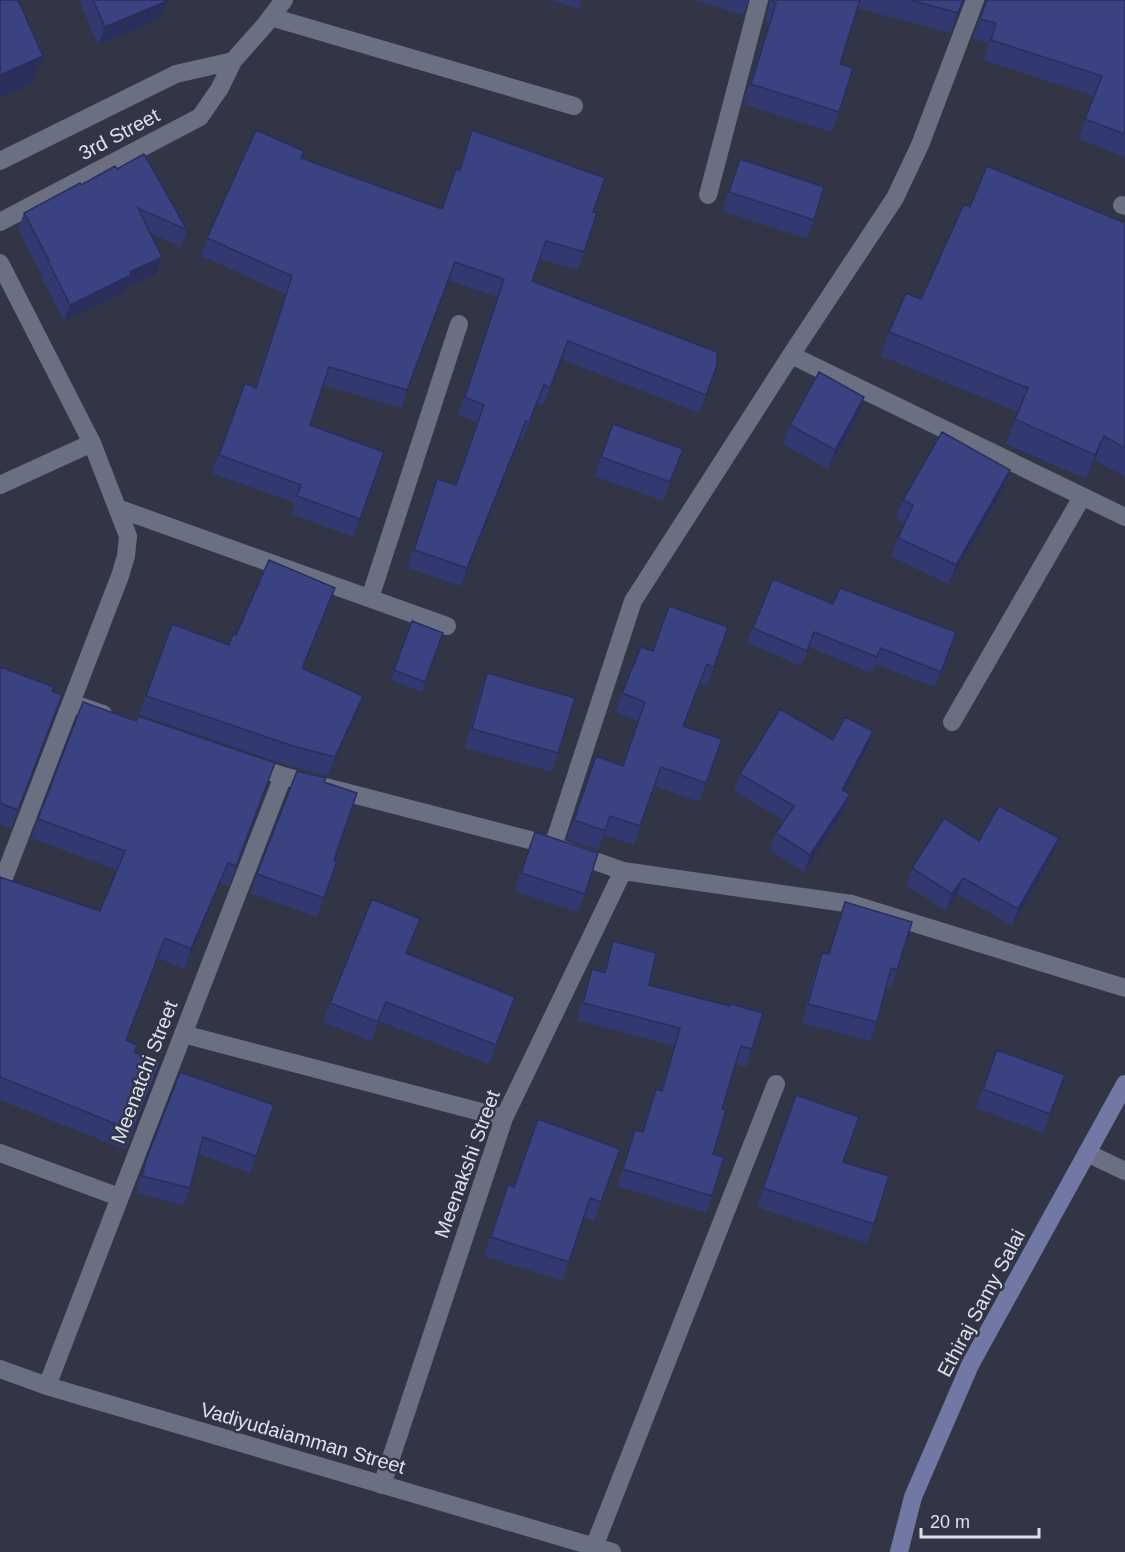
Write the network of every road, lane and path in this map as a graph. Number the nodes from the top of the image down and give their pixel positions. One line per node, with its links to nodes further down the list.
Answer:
1 (284, 0): 4 (street, 3rd Street)
2 (759, 0): 8 (street)
3 (975, 0): 12 (street)
4 (271, 17): 5 (street, 3rd Street); 6 (street)
5 (233, 61): 7 (street, 3rd Street); 9 (street, 3rd Street)
6 (574, 106)
7 (0, 161)
8 (708, 195)
9 (0, 222)
10 (0, 263): 13 (street)
11 (459, 324): 18 (street)
12 (790, 355): 15 (street); 25 (street)
13 (92, 443): 14 (street); 16 (street)
14 (0, 485)
15 (1082, 496): 17 (street); 22 (street)
16 (117, 508): 18 (street); 20 (street)
17 (1125, 517)
18 (370, 598): 19 (street)
19 (447, 626)
20 (71, 703): 21 (street); 27 (street)
21 (116, 718)
22 (952, 722)
23 (238, 760): 24 (street)
24 (283, 776): 25 (street); 29 (street, Meenatchi Street)
25 (553, 846): 26 (street)
26 (623, 871): 28 (street); 32 (street, Meenakshi Street)
27 (0, 888)
28 (1125, 988)
29 (183, 1034): 32 (street); 36 (street, Meenatchi Street)
30 (776, 1084): 40 (street)
31 (1125, 1084): 34 (main road, Ethiraj Samy Salai)
32 (504, 1118): 39 (street, Meenakshi Street)
33 (0, 1153): 36 (street)
34 (1087, 1153): 35 (street); 42 (main road, Ethiraj Samy Salai)
35 (1125, 1171)
36 (119, 1197): 38 (street, Meenatchi Street)
37 (0, 1369): 38 (street, Vadiyudaiamman Street)
38 (46, 1386): 39 (street, Vadiyudaiamman Street)
39 (382, 1485): 40 (street, Vadiyudaiamman Street)
40 (593, 1549): 41 (street, Vadiyudaiamman Street)
41 (612, 1552)
42 (899, 1552)

